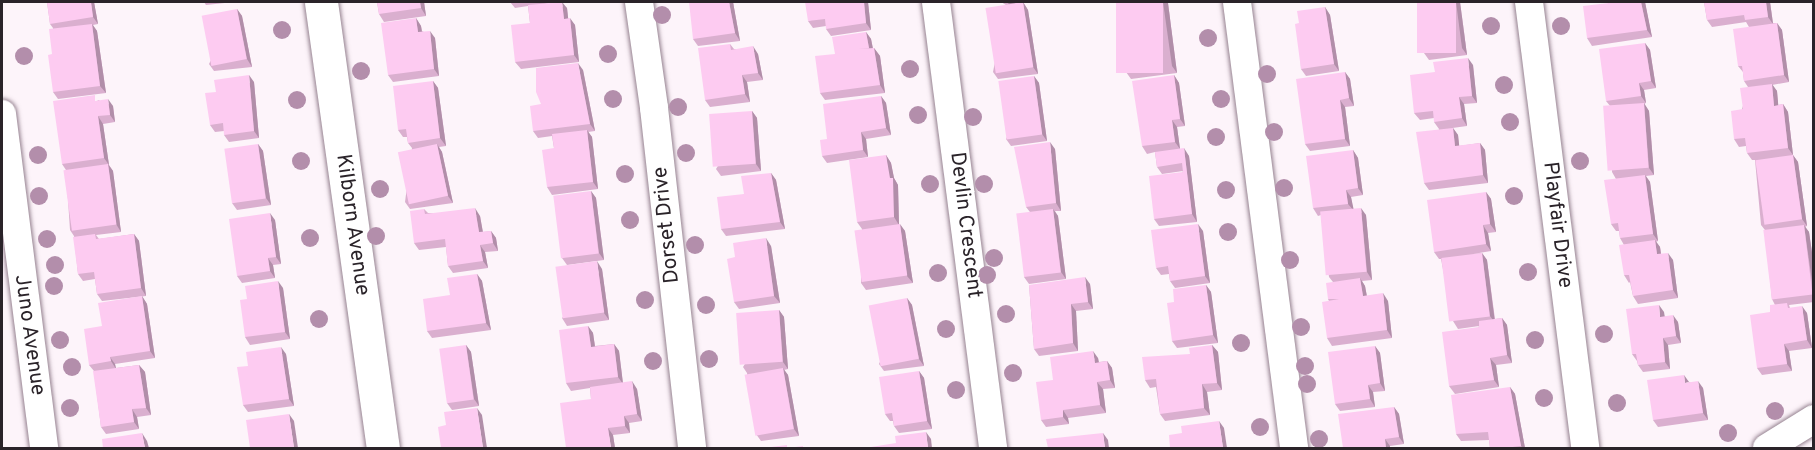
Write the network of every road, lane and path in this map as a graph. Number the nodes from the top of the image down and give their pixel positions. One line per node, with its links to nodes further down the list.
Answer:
1 (321, 2): 10 (street, Kilborn Avenue)
2 (639, 2): 11 (street, Dorset Drive)
3 (936, 2): 12 (street, Devlin Crescent)
4 (1237, 2): 13 (street)
5 (1529, 2): 14 (street, Playfair Drive)
6 (2, 114): 7 (street, Juno Avenue)
7 (9, 246): 9 (street, Juno Avenue)
8 (1814, 418): 15 (street)
9 (44, 448)
10 (383, 448)
11 (692, 448)
12 (993, 448)
13 (1294, 448)
14 (1585, 448)
15 (1767, 448)

